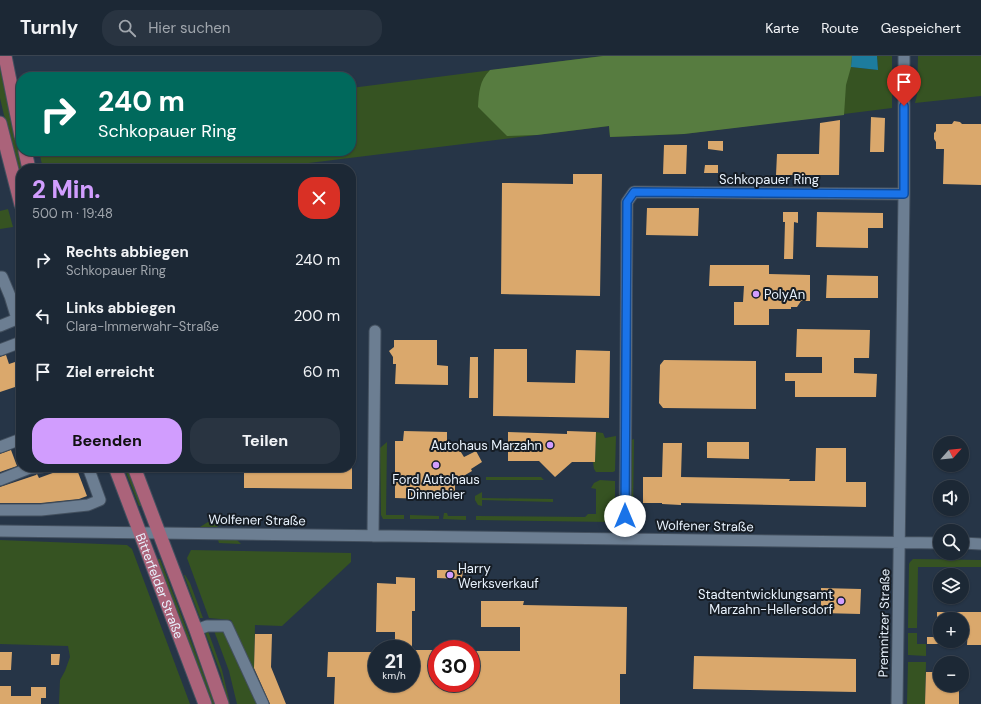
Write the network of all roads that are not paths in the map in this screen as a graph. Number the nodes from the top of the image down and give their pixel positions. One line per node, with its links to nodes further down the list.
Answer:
1 (5, 56): 3 (main road)
2 (904, 56): 6 (street)
3 (16, 111)
4 (0, 122): 5 (main road)
5 (16, 185)
6 (904, 194): 28 (street, Schkopauer Ring); 29 (street)
7 (0, 277): 8 (street)
8 (16, 313)
9 (16, 323): 10 (street)
10 (0, 326)
11 (375, 331): 27 (street)
12 (16, 344): 13 (street)
13 (0, 350)
14 (16, 441): 15 (street)
15 (0, 447)
16 (20, 472): 21 (street)
17 (35, 472): 22 (street)
18 (90, 472): 23 (street)
19 (117, 472): 25 (main road, Bitterfelder Straße)
20 (136, 472): 26 (main road, Bitterfelder Straße)
21 (0, 480)
22 (0, 486)
23 (0, 510)
24 (0, 531): 25 (street, Wolfener Straße)
25 (140, 533): 26 (street, Wolfener Straße); 34 (main road, Bitterfelder Straße)
26 (159, 533): 27 (street, Wolfener Straße); 33 (main road, Bitterfelder Straße)
27 (373, 536): 28 (street, Wolfener Straße)
28 (625, 539): 29 (street, Wolfener Straße)
29 (898, 542): 30 (street, Wolfener Straße); 37 (street, Premnitzer Straße)
30 (933, 543)
31 (969, 543): 32 (street)
32 (981, 544)
33 (196, 630): 35 (main road, Bitterfelder Straße); 36 (street)
34 (205, 704)
35 (222, 704)
36 (263, 704)
37 (897, 704)

